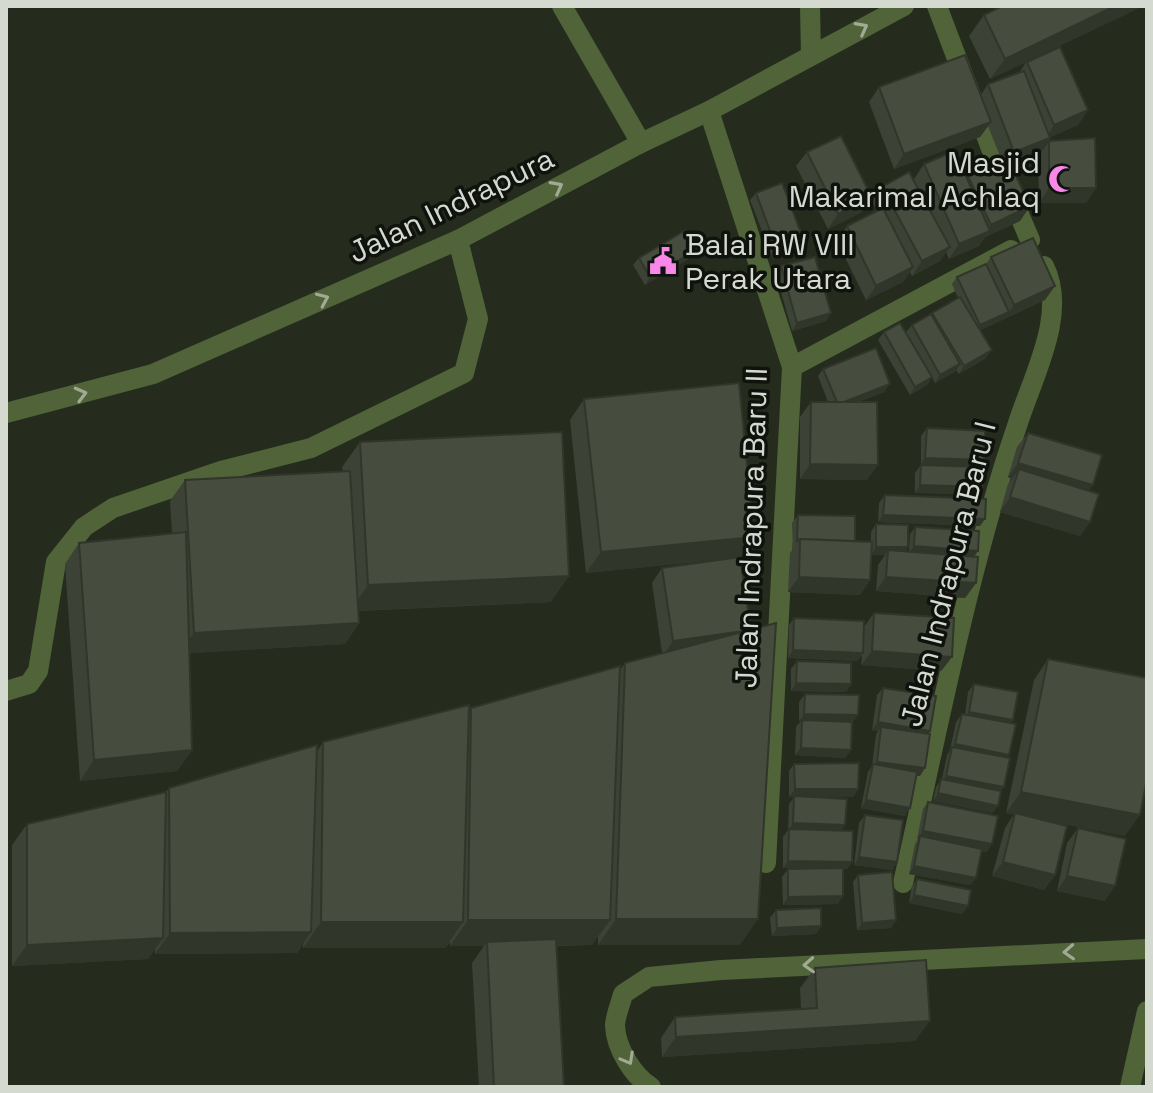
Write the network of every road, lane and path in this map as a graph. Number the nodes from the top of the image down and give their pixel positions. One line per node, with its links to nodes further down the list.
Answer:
1 (562, 6): 7 (street)
2 (810, 6): 5 (street)
3 (904, 6): 5 (street, Jalan Indrapura, one-way to 3)
4 (937, 6): 9 (street, Jalan Indrapura Baru I)
5 (811, 55): 6 (street, Jalan Indrapura)
6 (709, 111): 7 (street, Jalan Indrapura); 10 (street, Jalan Indrapura Baru II)
7 (641, 143): 8 (street, Jalan Indrapura, one-way to 7)
8 (458, 240): 11 (street, Jalan Indrapura, one-way to 8); 12 (street)
9 (1030, 240): 10 (street); 14 (street, Jalan Indrapura Baru I)
10 (792, 367): 13 (street, Jalan Indrapura Baru II)
11 (6, 413)
12 (6, 691)
13 (766, 863)
14 (903, 883)
15 (1147, 949): 17 (street, one-way to 17)
16 (1147, 1011): 18 (street)
17 (651, 1087)
18 (1130, 1087)

